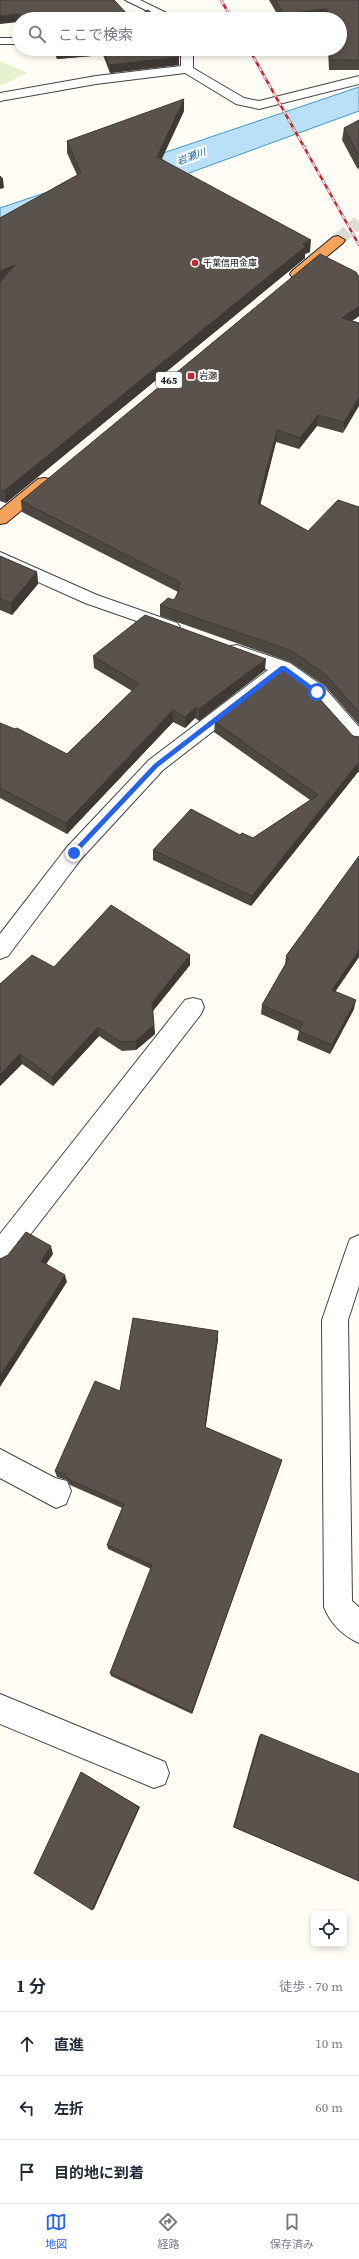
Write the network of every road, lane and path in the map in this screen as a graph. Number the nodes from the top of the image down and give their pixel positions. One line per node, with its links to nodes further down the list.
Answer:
1 (131, 0): 2 (street)
2 (158, 12)
3 (0, 41): 4 (street)
4 (12, 41)
5 (187, 56): 6 (street)
6 (187, 69): 7 (street); 8 (street)
7 (359, 80)
8 (0, 97)
9 (338, 240): 10 (highway)
10 (282, 286)
11 (55, 473): 12 (highway)
12 (0, 519)
13 (0, 558): 14 (street)
14 (187, 633)
15 (224, 646): 16 (street)
16 (283, 668): 17 (street); 18 (street)
17 (359, 740)
18 (0, 950)
19 (193, 1007): 21 (street)
20 (359, 1247): 24 (street)
21 (0, 1254)
22 (0, 1463): 23 (street)
23 (56, 1491)
24 (359, 1628)
25 (0, 1709): 26 (street)
26 (154, 1773)

